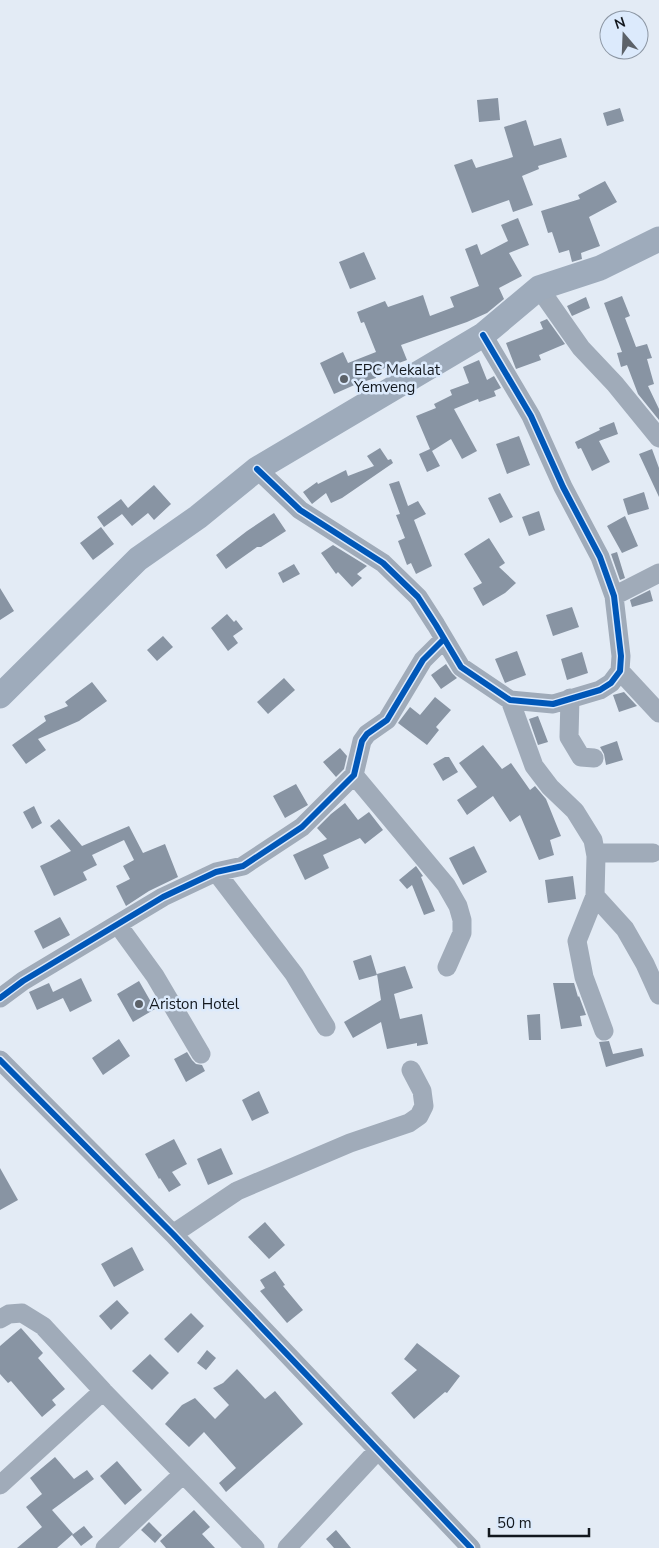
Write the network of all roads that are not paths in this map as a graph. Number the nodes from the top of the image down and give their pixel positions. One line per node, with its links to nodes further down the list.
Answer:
1 (659, 239): 2 (main road)
2 (539, 288): 3 (main road); 4 (street)
3 (483, 335): 5 (main road); 7 (street)
4 (659, 438)
5 (257, 469): 8 (street); 10 (main road)
6 (659, 573): 7 (street)
7 (614, 596): 9 (street)
8 (444, 639): 12 (street); 15 (street)
9 (620, 671): 11 (street); 13 (street)
10 (0, 696)
11 (570, 698): 12 (street); 14 (street)
12 (510, 700): 17 (street)
13 (659, 713)
14 (594, 758)
15 (354, 775): 18 (street); 21 (street)
16 (653, 853): 17 (street)
17 (596, 856): 19 (street)
18 (216, 872): 20 (street); 24 (street)
19 (595, 896): 22 (street); 25 (street)
20 (118, 925): 23 (street); 26 (street)
21 (446, 967)
22 (659, 995)
23 (0, 998)
24 (326, 1027)
25 (604, 1031)
26 (201, 1054)
27 (0, 1060): 29 (street)
28 (410, 1070): 29 (street)
29 (174, 1234): 32 (street)
30 (0, 1319): 31 (street)
31 (103, 1391): 33 (street); 34 (street)
32 (378, 1450): 37 (street); 38 (street)
33 (183, 1474): 35 (street); 36 (street)
34 (0, 1485)
35 (105, 1548)
36 (255, 1548)
37 (287, 1548)
38 (471, 1548)

